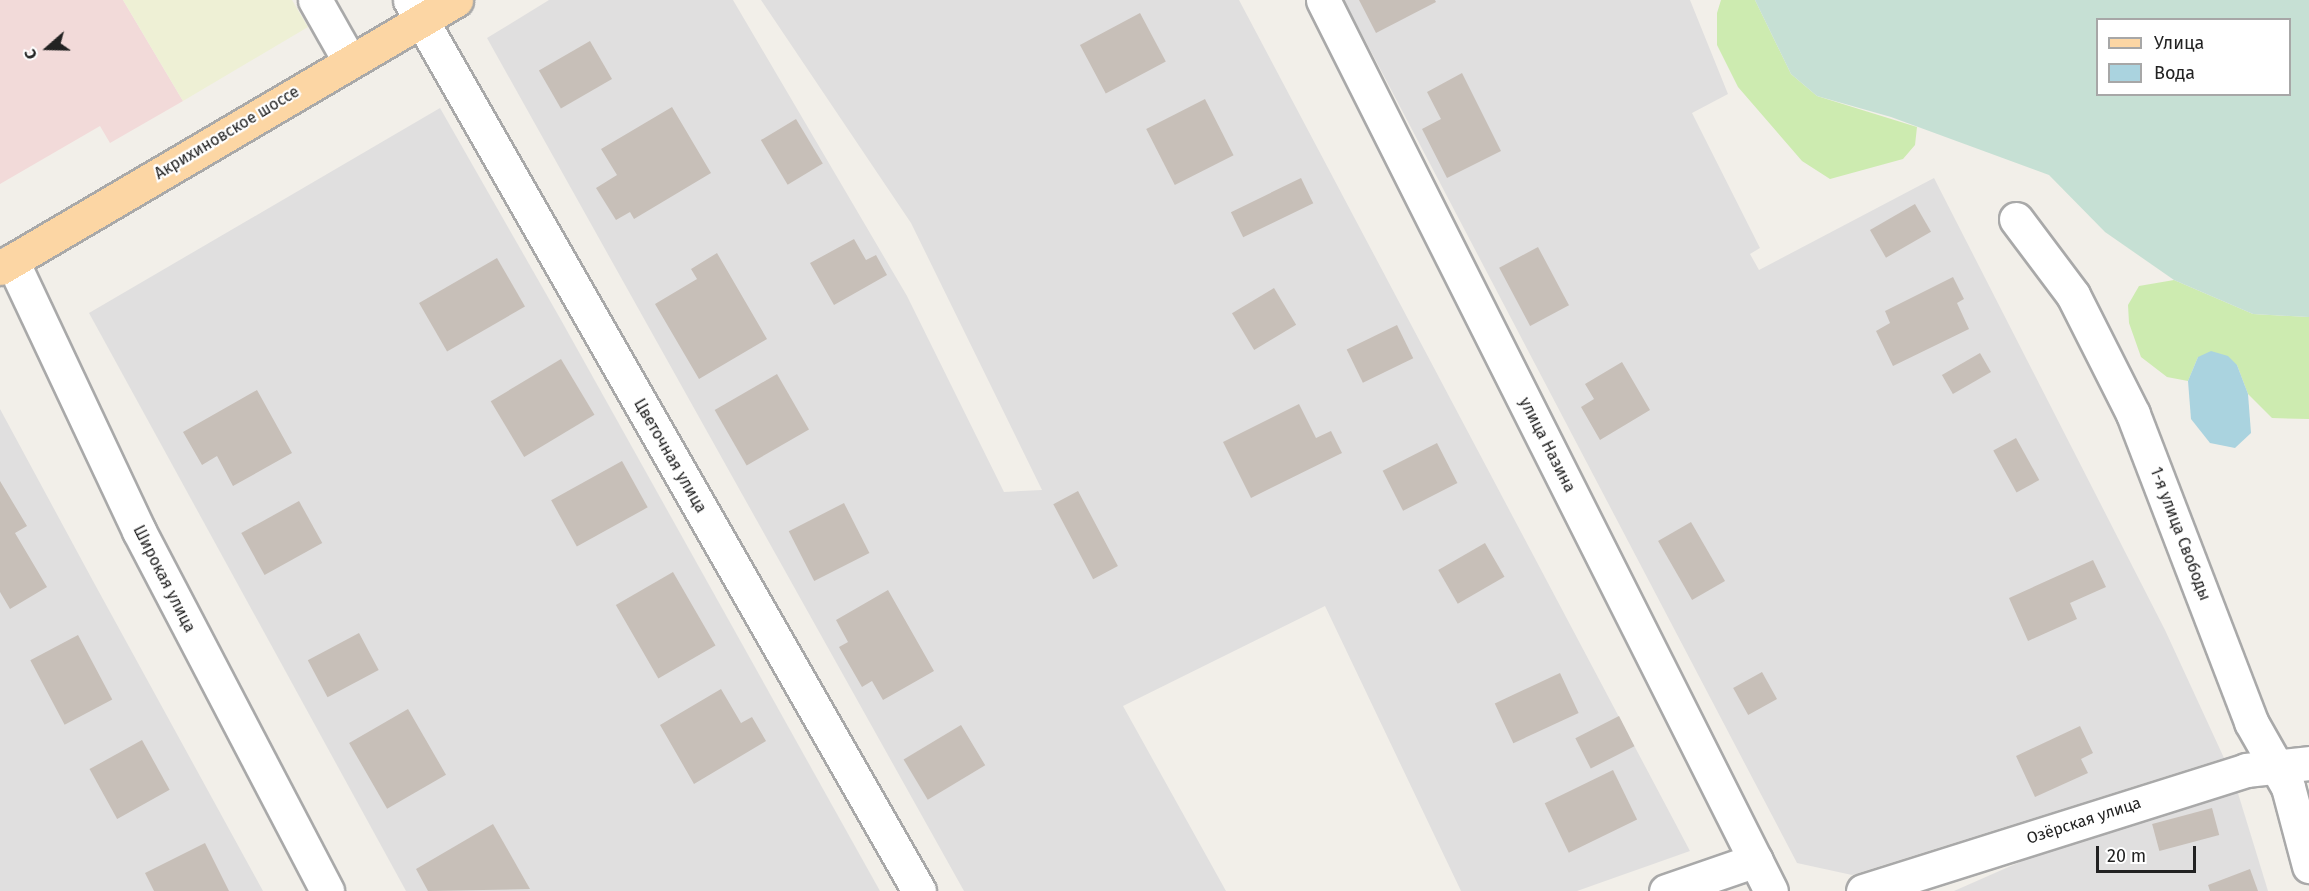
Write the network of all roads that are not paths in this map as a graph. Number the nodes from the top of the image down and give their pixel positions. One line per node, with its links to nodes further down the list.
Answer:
1 (315, 0): 5 (street)
2 (456, 0): 4 (main road, Акрихиновское шоссе)
3 (1323, 0): 10 (street, улица Назина)
4 (416, 10): 5 (main road, Акрихиновское шоссе); 13 (street, Цветочная улица)
5 (349, 60): 7 (main road, Акрихиновское шоссе)
6 (2016, 219): 9 (street, 1-я улица Свободы)
7 (6, 264): 12 (street, Широкая улица)
8 (2309, 763): 9 (street, Озёрская улица)
9 (2275, 767): 11 (street, 1-я улица Свободы); 16 (street, Озёрская улица)
10 (1756, 860): 14 (street); 15 (street, улица Назина)
11 (2309, 866)
12 (327, 891)
13 (920, 891)
14 (1666, 891)
15 (1771, 891)
16 (1863, 891)

